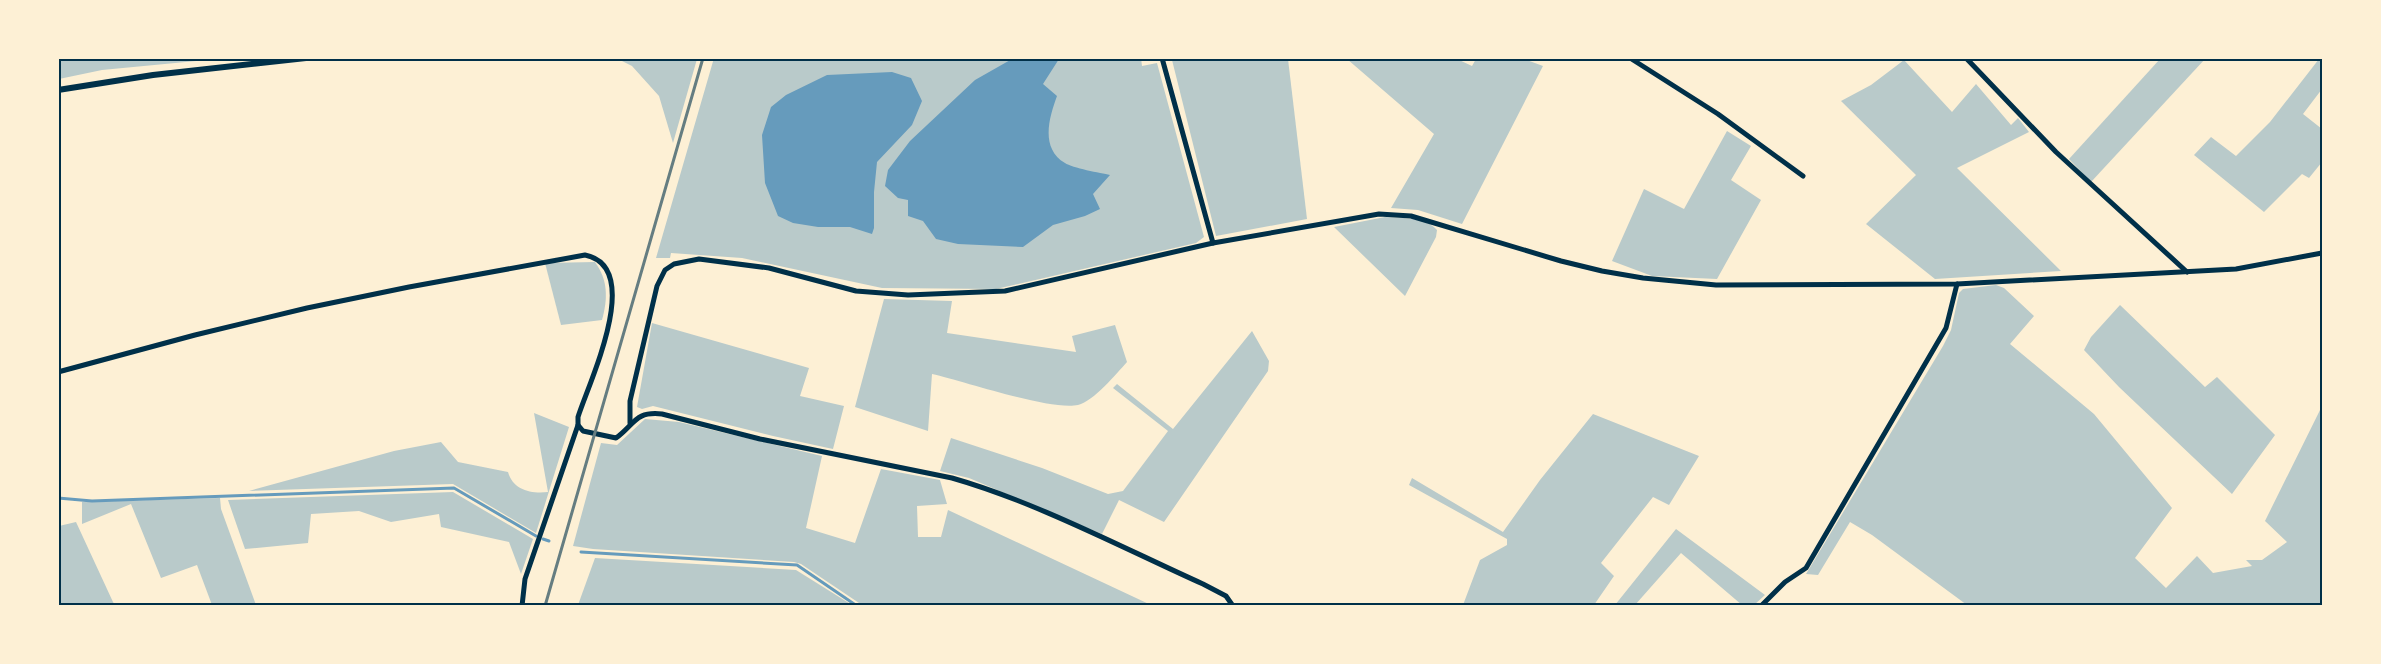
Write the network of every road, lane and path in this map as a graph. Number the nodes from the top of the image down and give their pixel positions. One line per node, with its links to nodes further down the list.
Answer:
1 (306, 58): 5 (street)
2 (1162, 58): 7 (street)
3 (1630, 58): 6 (street)
4 (1966, 58): 9 (street)
5 (58, 90)
6 (1803, 176)
7 (1213, 243): 10 (street); 12 (street)
8 (2322, 253): 9 (street)
9 (2187, 272): 10 (street)
10 (1957, 284): 16 (street)
11 (58, 372): 13 (street)
12 (630, 423): 13 (street); 15 (street)
13 (578, 425): 14 (street)
14 (522, 606)
15 (1233, 606)
16 (1761, 606)

